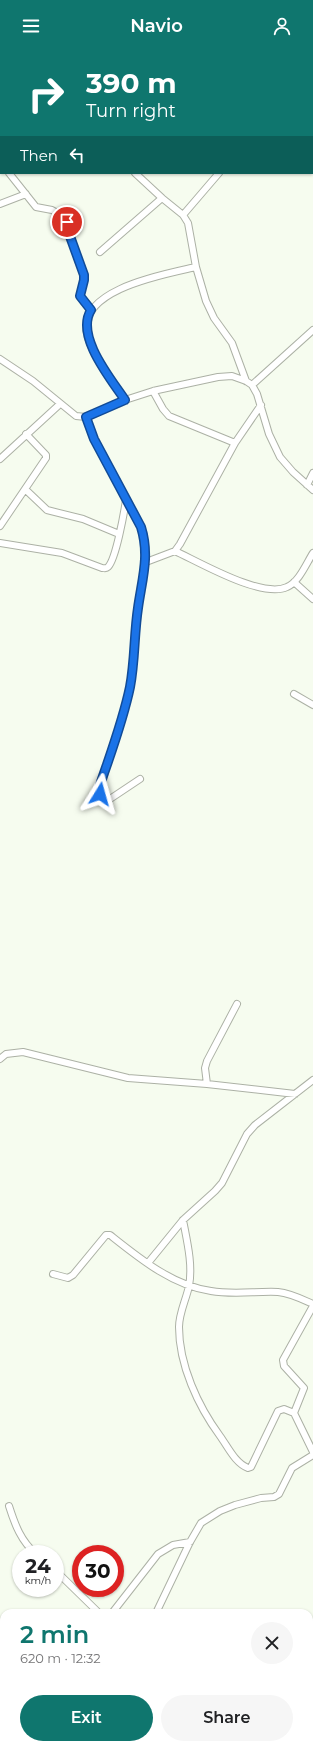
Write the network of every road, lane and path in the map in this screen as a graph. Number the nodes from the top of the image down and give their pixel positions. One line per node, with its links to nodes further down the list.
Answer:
1 (10, 174): 4 (street)
2 (136, 174): 5 (street)
3 (218, 174): 7 (street)
4 (26, 194): 6 (street); 10 (street)
5 (162, 198): 7 (street); 8 (street)
6 (0, 204)
7 (183, 215): 9 (street)
8 (100, 252)
9 (196, 267): 10 (street); 13 (street)
10 (91, 310): 16 (street)
11 (313, 330): 14 (street)
12 (0, 359): 17 (street)
13 (246, 380): 14 (street); 15 (street)
14 (252, 385): 18 (street)
15 (154, 391): 16 (street); 21 (street)
16 (125, 400): 19 (street)
17 (60, 404): 19 (street); 20 (street)
18 (261, 405): 21 (street); 24 (street)
19 (86, 417): 27 (street)
20 (26, 434): 22 (street); 25 (street)
21 (235, 443): 31 (street)
22 (0, 458)
23 (313, 473): 24 (street)
24 (307, 485): 26 (street)
25 (26, 490): 28 (street); 29 (street)
26 (313, 490)
27 (126, 500): 29 (street); 33 (street)
28 (0, 526)
29 (120, 534): 30 (street)
30 (0, 543)
31 (175, 551): 33 (street); 34 (street)
32 (313, 553): 34 (street)
33 (146, 562): 38 (street)
34 (294, 582): 35 (street)
35 (313, 598)
36 (294, 694): 37 (street)
37 (313, 704)
38 (140, 779)
39 (237, 1004): 42 (street)
40 (0, 1059): 42 (street)
41 (313, 1080): 43 (street)
42 (207, 1084): 43 (street)
43 (295, 1094): 44 (street)
44 (183, 1220): 45 (street); 47 (street)
45 (148, 1263): 46 (street); 47 (street)
46 (53, 1274)
47 (189, 1286): 48 (street); 49 (street)
48 (313, 1305): 49 (street)
49 (294, 1413): 50 (street)
50 (313, 1453): 52 (street)
51 (9, 1506): 53 (street)
52 (190, 1542): 56 (street); 57 (street)
53 (27, 1545)
54 (64, 1579): 55 (street)
55 (95, 1609)
56 (115, 1609)
57 (158, 1609)

